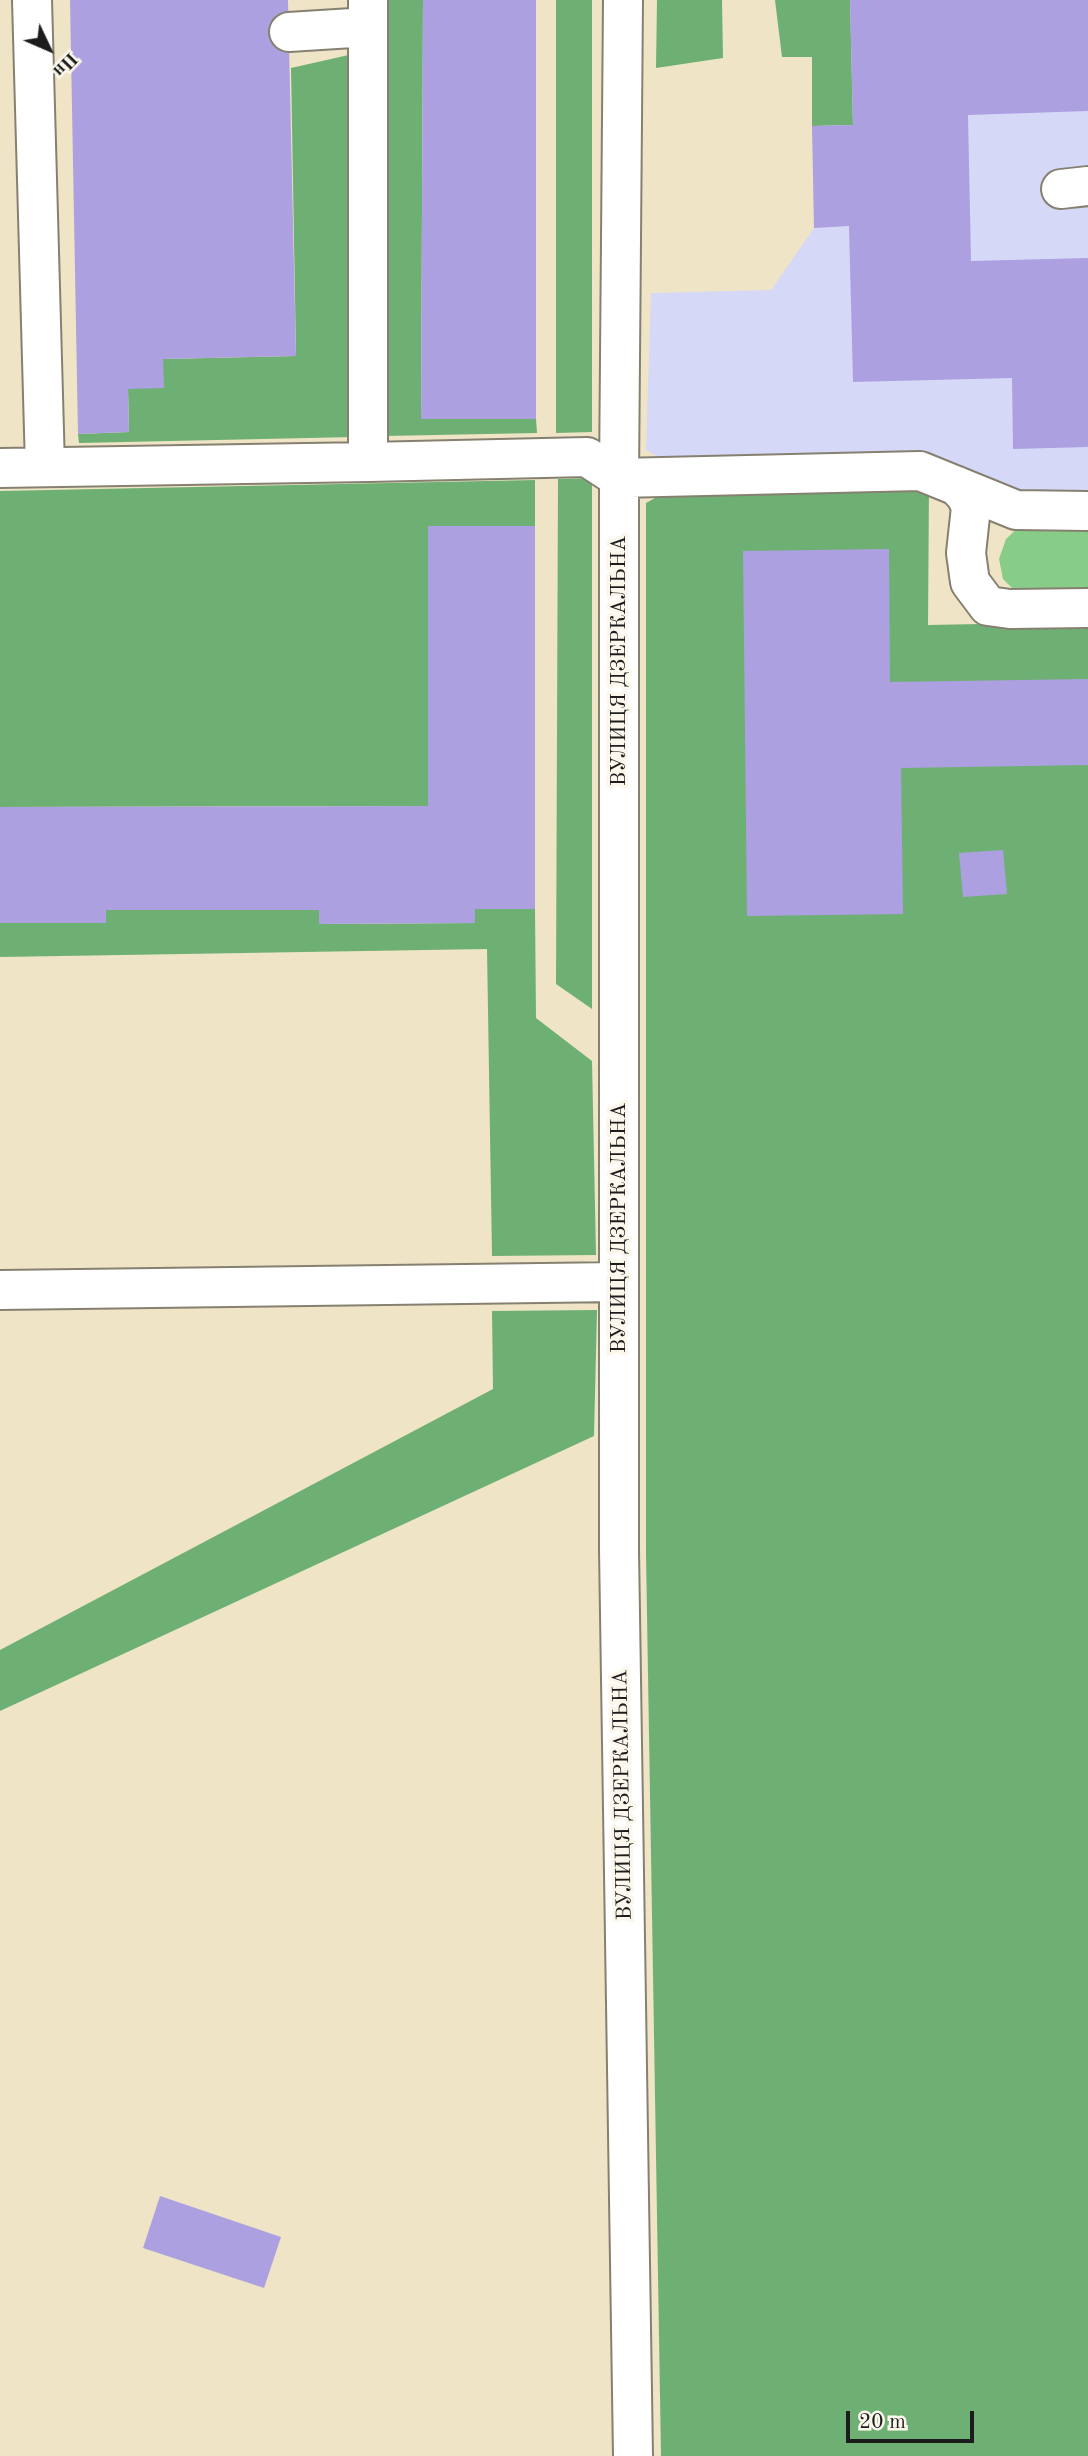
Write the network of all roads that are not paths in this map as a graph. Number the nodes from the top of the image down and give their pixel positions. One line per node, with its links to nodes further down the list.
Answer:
1 (32, 0): 6 (street)
2 (623, 0): 8 (street, ВУЛИЦЯ ДЗЕРКАЛЬНА)
3 (368, 13): 4 (street); 5 (street)
4 (289, 32)
5 (369, 462): 6 (street); 8 (street)
6 (45, 467): 7 (street)
7 (0, 468)
8 (619, 478): 9 (street); 12 (street, ВУЛИЦЯ ДЗЕРКАЛЬНА)
9 (957, 486): 10 (street); 11 (street)
10 (1088, 511)
11 (1088, 608)
12 (619, 1282): 13 (street); 14 (street, ВУЛИЦЯ ДЗЕРКАЛЬНА)
13 (0, 1290)
14 (633, 2456)

